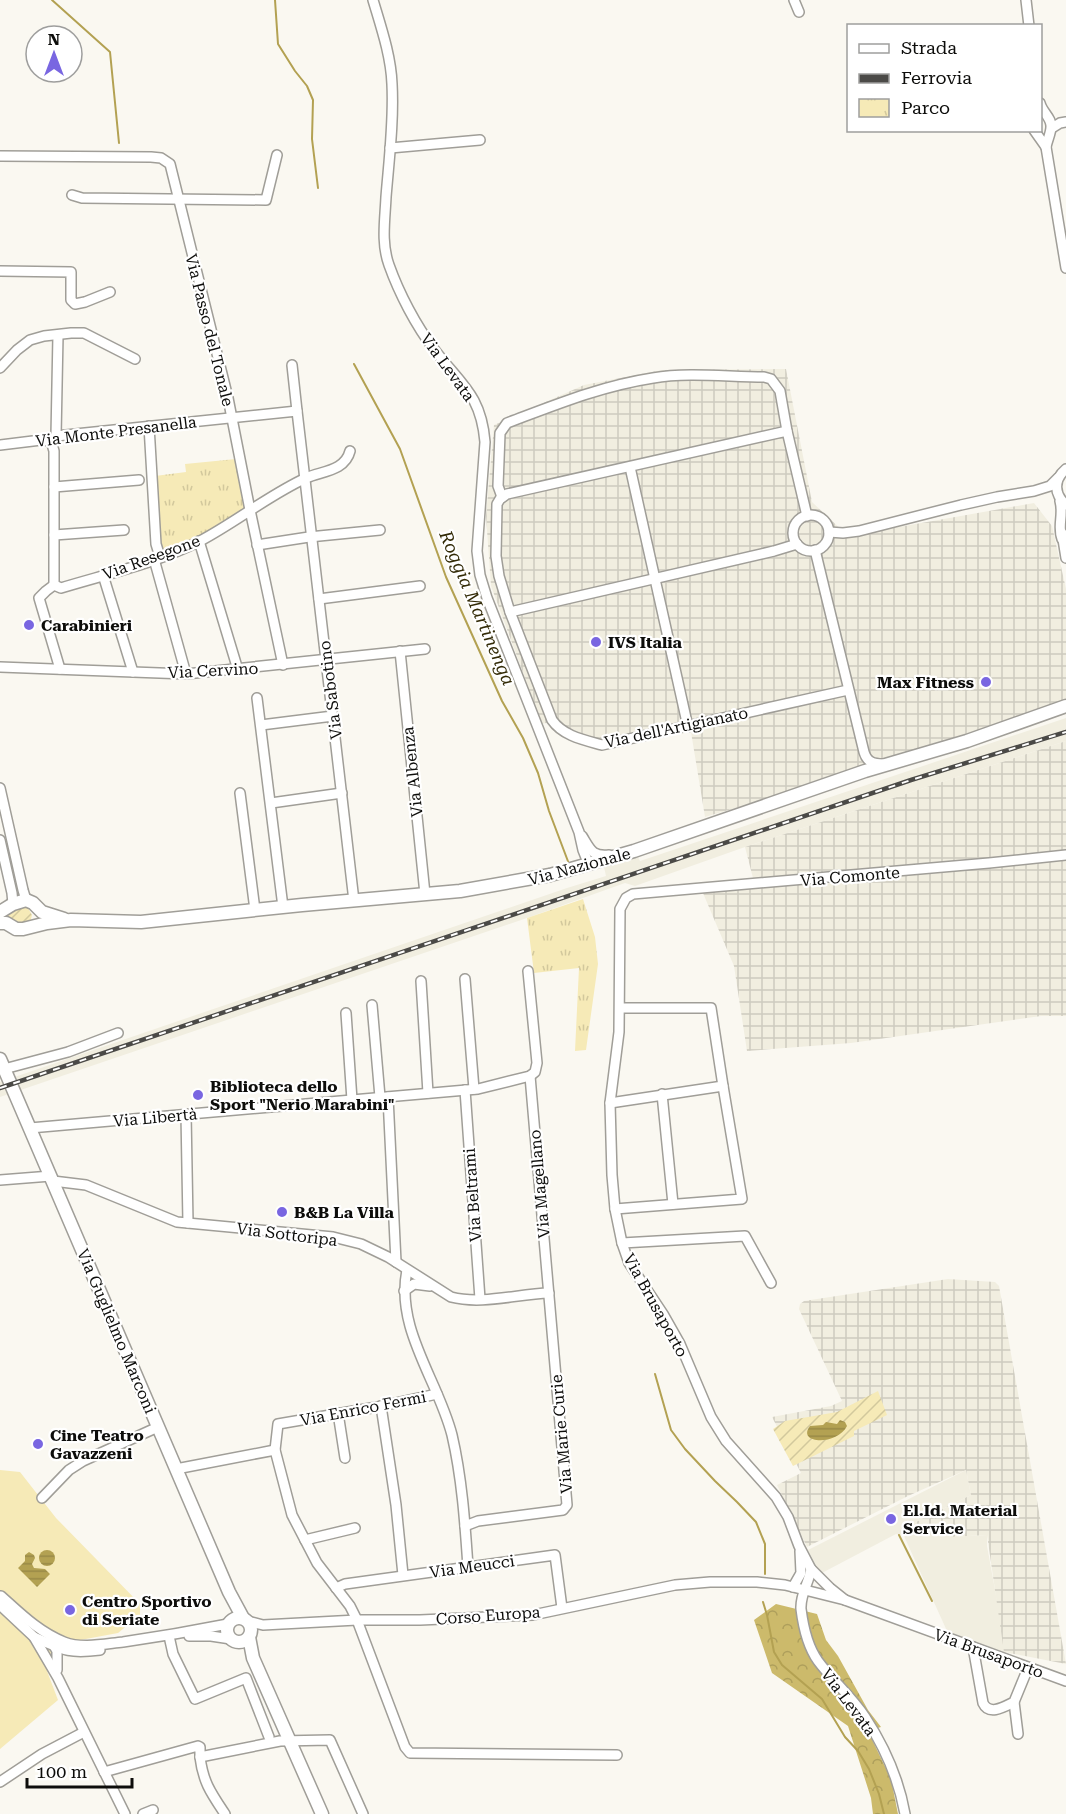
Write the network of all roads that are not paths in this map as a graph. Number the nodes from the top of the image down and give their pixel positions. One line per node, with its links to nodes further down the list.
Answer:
1 (373, 0): 9 (street, Via Levata)
2 (794, 0): 4 (street)
3 (1026, 0): 5 (street)
4 (799, 12)
5 (1029, 24)
6 (1049, 119): 7 (street); 10 (street)
7 (1035, 132): 10 (street)
8 (480, 140): 9 (street)
9 (390, 147): 81 (street, Via Levata)
10 (1046, 147): 15 (street)
11 (276, 155): 14 (street)
12 (0, 156): 14 (street, Via Passo del Tonale)
13 (72, 195): 14 (street)
14 (178, 199): 23 (street, Via Passo del Tonale)
15 (1066, 268)
16 (0, 271): 17 (street)
17 (111, 292)
18 (58, 335): 19 (street); 21 (street); 26 (street)
19 (135, 359)
20 (292, 365): 22 (street, Via Sabotino)
21 (0, 368)
22 (297, 411): 23 (street, Via Monte Presanella); 31 (street, Via Sabotino)
23 (231, 418): 24 (street, Via Monte Presanella); 38 (street, Via Passo del Tonale)
24 (149, 426): 26 (street, Via Monte Presanella); 51 (street)
25 (787, 431): 29 (street); 36 (street, Via dell'Artigianato); 39 (street)
26 (53, 439): 27 (street, Via Monte Presanella); 34 (street)
27 (0, 445)
28 (350, 451): 31 (street, Via Resegone)
29 (630, 466): 36 (street); 54 (street)
30 (1066, 469): 32 (street)
31 (306, 478): 38 (street, Via Resegone); 45 (street, Via Sabotino)
32 (1058, 478): 35 (street); 37 (street)
33 (139, 480): 34 (street)
34 (54, 487): 44 (street)
35 (1034, 491): 37 (street); 43 (street)
36 (502, 497): 58 (street, Via dell'Artigianato)
37 (1061, 500): 46 (street)
38 (249, 510): 47 (street, Via Resegone); 48 (street, Via Passo del Tonale)
39 (807, 516): 43 (street); 49 (street)
40 (1066, 520): 46 (street)
41 (124, 530): 44 (street)
42 (380, 530): 45 (street)
43 (828, 531): 50 (street)
44 (54, 535): 55 (street)
45 (312, 537): 48 (street); 57 (street, Via Sabotino)
46 (1062, 539): 52 (street)
47 (199, 541): 51 (street, Via Resegone); 65 (street)
48 (257, 544): 62 (street, Via Passo del Tonale)
49 (797, 544): 50 (street); 54 (street)
50 (815, 550): 68 (street)
51 (157, 558): 53 (street, Via Resegone); 67 (street)
52 (1066, 558)
53 (103, 575): 55 (street, Via Resegone); 66 (street)
54 (655, 578): 58 (street); 73 (street)
55 (54, 585): 64 (street)
56 (420, 586): 57 (street)
57 (319, 599): 61 (street, Via Sabotino)
58 (510, 612): 73 (street, Via dell'Artigianato)
59 (425, 649): 60 (street, Via Cervino)
60 (400, 651): 61 (street, Via Cervino); 87 (street, Via Albenza)
61 (326, 660): 62 (street, Via Cervino); 71 (street, Via Sabotino)
62 (283, 665): 65 (street, Via Cervino)
63 (0, 667): 64 (street, Via Cervino)
64 (60, 669): 66 (street, Via Cervino)
65 (238, 670): 67 (street, Via Cervino)
66 (133, 672): 67 (street, Via Cervino)
67 (186, 674)
68 (848, 690): 73 (street, Via dell'Artigianato); 74 (street)
69 (257, 698): 72 (street)
70 (1066, 706): 74 (main road, Via Nazionale)
71 (333, 716): 72 (street); 77 (street, Via Sabotino)
72 (261, 725): 78 (street)
73 (688, 727)
74 (865, 764): 83 (main road, Via Nazionale)
75 (0, 788): 80 (street)
76 (240, 793): 93 (street)
77 (342, 793): 78 (street); 89 (street, Via Sabotino)
78 (271, 803): 92 (street)
79 (0, 840): 82 (street)
80 (14, 850): 82 (street); 90 (street)
81 (587, 850): 83 (street); 85 (street, Via Levata); 86 (street)
82 (3, 851): 91 (street)
83 (634, 852): 85 (main road, Via Nazionale)
84 (1066, 855): 88 (street, Via Comonte)
85 (589, 865): 86 (main road, Via Nazionale)
86 (570, 870): 87 (main road, Via Nazionale)
87 (424, 894): 89 (main road, Via Nazionale)
88 (633, 894): 102 (street, Via Brusaporto)
89 (354, 901): 92 (main road, Via Nazionale)
90 (32, 903): 91 (main road); 95 (main road, Via Nazionale); 97 (main road)
91 (13, 904): 94 (main road)
92 (283, 907): 93 (main road, Via Nazionale)
93 (255, 910): 95 (main road, Via Nazionale)
94 (0, 912)
95 (71, 920): 97 (main road, Via Nazionale)
96 (0, 923): 97 (main road, Via Nazionale)
97 (34, 926)
98 (528, 971): 106 (street)
99 (465, 980): 108 (street, Via Beltrami)
100 (421, 981): 109 (street)
101 (372, 1005): 111 (street)
102 (620, 1008): 107 (street); 113 (street, Via Brusaporto)
103 (346, 1013): 112 (street)
104 (118, 1033): 105 (street)
105 (2, 1064): 115 (main road, Via Guglielmo Marconi)
106 (530, 1076): 108 (street, Via Libertà); 127 (street, Via Magellano)
107 (723, 1086): 110 (street); 118 (street)
108 (470, 1090): 109 (street, Via Libertà); 128 (street, Via Beltrami)
109 (428, 1093): 111 (street, Via Libertà)
110 (662, 1094): 113 (street); 118 (street)
111 (384, 1097): 112 (street, Via Libertà); 122 (street)
112 (352, 1100): 114 (street, Via Libertà)
113 (610, 1103): 119 (street, Via Brusaporto)
114 (186, 1114): 115 (street, Via Libertà); 120 (street)
115 (30, 1128): 116 (main road, Via Guglielmo Marconi)
116 (52, 1178): 117 (street, Via Sottoripa); 120 (street, Via Sottoripa); 132 (main road, Via Guglielmo Marconi)
117 (0, 1180)
118 (673, 1204): 119 (street)
119 (615, 1209): 121 (street, Via Brusaporto)
120 (188, 1223): 122 (street, Via Sottoripa)
121 (622, 1243): 124 (street); 140 (street, Via Brusaporto)
122 (396, 1262): 123 (street, Via Sottoripa)
123 (407, 1270): 125 (street, Via Sottoripa); 126 (street)
124 (771, 1283)
125 (432, 1286): 126 (street); 128 (street, Via Sottoripa)
126 (404, 1291): 129 (street)
127 (549, 1293): 128 (street, Via Sottoripa); 137 (street, Via Marie Curie)
128 (480, 1299)
129 (438, 1394): 130 (street, Via Enrico Fermi); 137 (street)
130 (381, 1406): 131 (street, Via Enrico Fermi); 143 (street)
131 (339, 1413): 133 (street, Via Enrico Fermi); 134 (street)
132 (158, 1427): 135 (main road, Via Guglielmo Marconi); 136 (street)
133 (275, 1450): 135 (street); 139 (street)
134 (345, 1458)
135 (176, 1469): 150 (main road, Via Guglielmo Marconi)
136 (42, 1498)
137 (465, 1526): 141 (street)
138 (355, 1528): 139 (street)
139 (305, 1540): 146 (street)
140 (799, 1546): 142 (street, Via Brusaporto); 145 (street, Via Brusaporto)
141 (468, 1567): 143 (street, Via Meucci); 152 (street, Via Meucci)
142 (811, 1569): 147 (street); 149 (street, Via Brusaporto)
143 (403, 1575): 146 (street, Via Meucci)
144 (710, 1582): 145 (street, Via Brusaporto); 152 (street, Corso Europa)
145 (793, 1587): 147 (street, Via Brusaporto)
146 (336, 1588): 153 (street)
147 (804, 1590): 149 (street, Via Brusaporto); 180 (street, Via Levata)
148 (0, 1596): 158 (street, Corso Europa); 159 (street)
149 (845, 1600): 160 (street, Via Brusaporto)
150 (233, 1602): 154 (main road); 155 (main road, Via Guglielmo Marconi)
151 (0, 1605): 157 (street)
152 (562, 1608): 153 (street, Corso Europa)
153 (357, 1620): 155 (street, Corso Europa); 170 (street)
154 (229, 1623): 155 (main road, Corso Europa); 156 (street, Corso Europa)
155 (243, 1632): 156 (street, Corso Europa); 169 (main road, Via Guglielmo Marconi)
156 (168, 1636): 158 (street, Corso Europa); 168 (street)
157 (34, 1637): 159 (street, Corso Europa); 163 (street)
158 (128, 1641): 161 (street, Corso Europa)
159 (56, 1647): 161 (street, Corso Europa); 163 (street)
160 (973, 1647): 162 (street, Via Brusaporto); 165 (street)
161 (78, 1653): 163 (street)
162 (1028, 1668): 164 (street, Via Brusaporto); 165 (street)
163 (57, 1674): 166 (street)
164 (1066, 1681)
165 (1014, 1702): 167 (street)
166 (84, 1732): 172 (street); 173 (street)
167 (1018, 1734)
168 (269, 1737)
169 (291, 1740): 171 (street); 178 (main road, Via Guglielmo Marconi); 179 (street)
170 (617, 1755)
171 (200, 1757): 172 (street); 177 (street)
172 (104, 1773): 175 (street)
173 (0, 1782)
174 (153, 1810): 176 (street)
175 (125, 1814)
176 (143, 1814)
177 (225, 1814)
178 (322, 1814)
179 (363, 1814)
180 (905, 1814)

